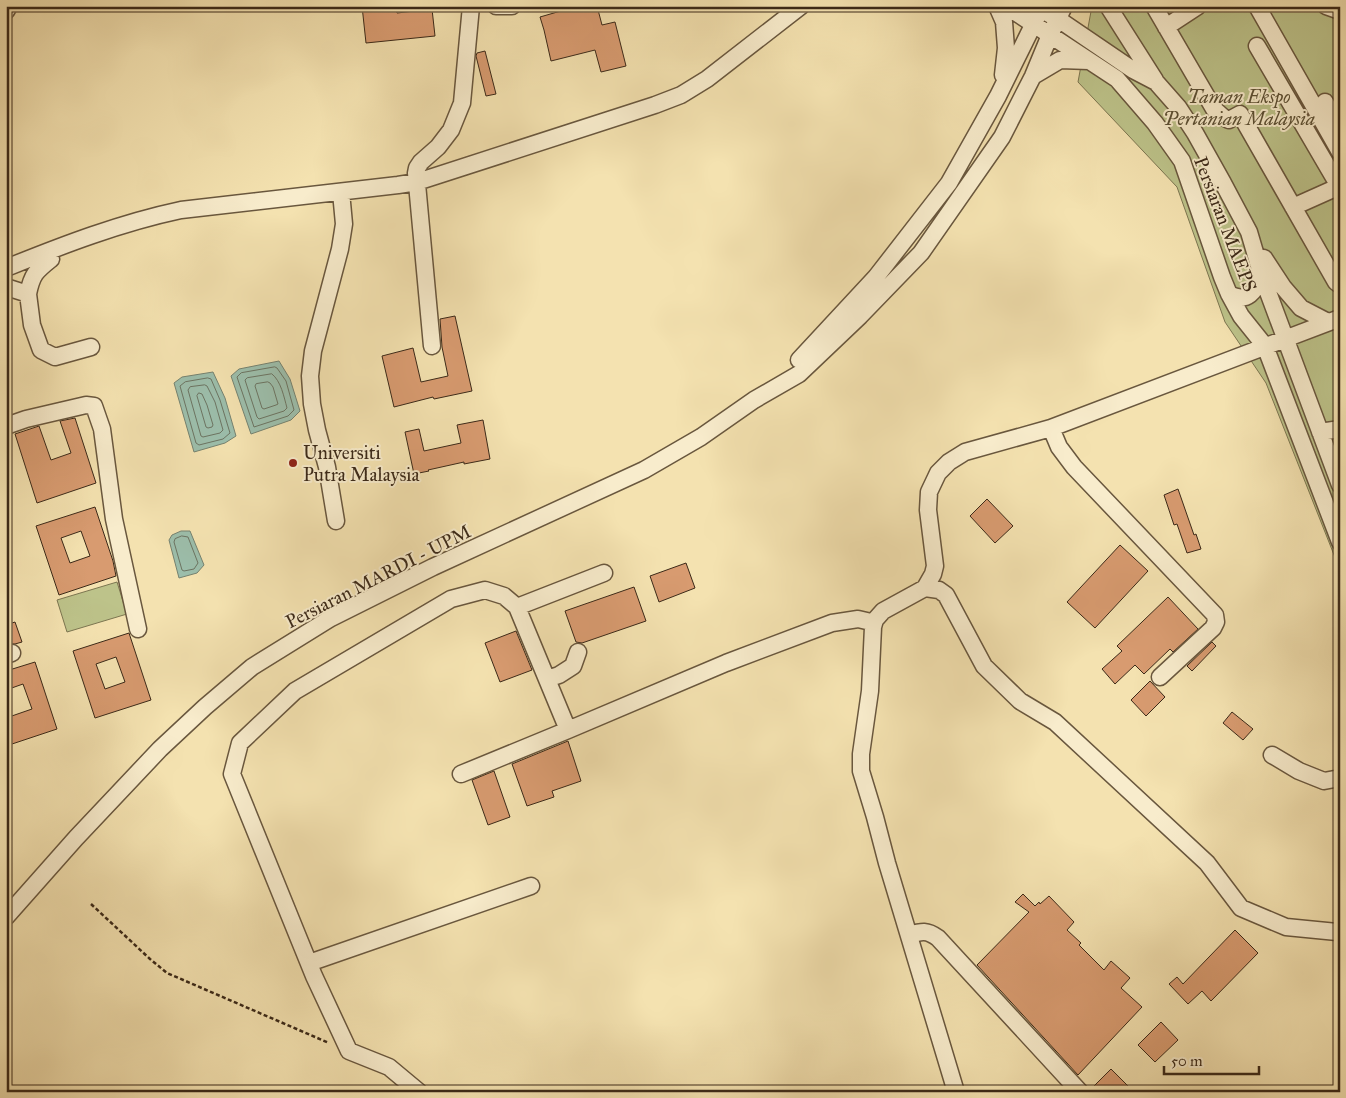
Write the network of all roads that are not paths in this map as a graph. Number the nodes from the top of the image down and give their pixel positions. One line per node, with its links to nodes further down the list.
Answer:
1 (9, 6): 16 (street)
2 (472, 6): 27 (street)
3 (496, 6): 4 (street)
4 (510, 6)
5 (801, 6): 27 (street)
6 (997, 6): 25 (street)
7 (1006, 6): 18 (street, Persiaran MAEPS)
8 (1108, 6): 24 (street)
9 (1154, 6): 19 (street)
10 (1198, 6): 19 (street)
11 (1257, 6): 26 (street)
12 (1270, 6): 26 (street)
13 (1326, 6): 15 (street)
14 (1039, 7): 17 (street, Persiaran MAEPS); 18 (street, Persiaran MARDI - UPM)
15 (1340, 10)
16 (6, 11)
17 (1061, 13): 20 (street, Persiaran MARDI - UPM); 24 (street, Persiaran MAEPS)
18 (1033, 25): 20 (street, Persiaran MAEPS); 25 (street, Persiaran MARDI - UPM)
19 (1166, 28): 30 (street)
20 (1050, 34): 22 (street, Persiaran MAEPS); 23 (street, Persiaran MARDI - UPM)
21 (1257, 46): 28 (street)
22 (1089, 60): 23 (street); 38 (street, Persiaran MAEPS)
23 (1033, 76): 44 (street, Persiaran MARDI - UPM)
24 (1156, 82): 31 (street, Persiaran MAEPS)
25 (998, 96): 44 (street, Persiaran MARDI - UPM)
26 (1338, 140)
27 (417, 182): 29 (street); 41 (street)
28 (1339, 187): 30 (street)
29 (341, 192): 33 (street); 50 (street)
30 (1293, 207): 35 (street)
31 (1249, 232): 34 (street, Persiaran MAEPS); 39 (street)
32 (51, 259): 37 (street)
33 (6, 268)
34 (1262, 276): 38 (street); 40 (street, Persiaran MAEPS)
35 (1340, 286)
36 (6, 287): 37 (street)
37 (28, 294): 43 (street)
38 (1230, 294): 42 (street, Persiaran MAEPS)
39 (1334, 320): 40 (street)
40 (1285, 338): 42 (street); 48 (street, Persiaran MAEPS)
41 (432, 346)
42 (1265, 346): 46 (street); 51 (street, Persiaran MAEPS)
43 (91, 347)
44 (754, 400): 65 (street, Persiaran MARDI - UPM)
45 (6, 426): 56 (street)
46 (1051, 428): 53 (street); 58 (street)
47 (1340, 428): 48 (street)
48 (1320, 432): 49 (street, Persiaran MAEPS)
49 (1340, 485)
50 (336, 521)
51 (1340, 542)
52 (604, 573): 54 (street)
53 (925, 588): 55 (street); 66 (street)
54 (517, 607): 59 (street); 68 (street)
55 (866, 620): 60 (street); 67 (street)
56 (138, 629)
57 (578, 652): 59 (street)
58 (1160, 677)
59 (548, 678): 60 (street)
60 (568, 730): 62 (street)
61 (1272, 755): 63 (street)
62 (461, 774)
63 (1340, 778)
64 (531, 886): 68 (street)
65 (6, 917)
66 (1340, 931)
67 (909, 935): 70 (street); 71 (street)
68 (309, 963): 69 (street)
69 (419, 1092)
70 (956, 1092)
71 (1080, 1092)

